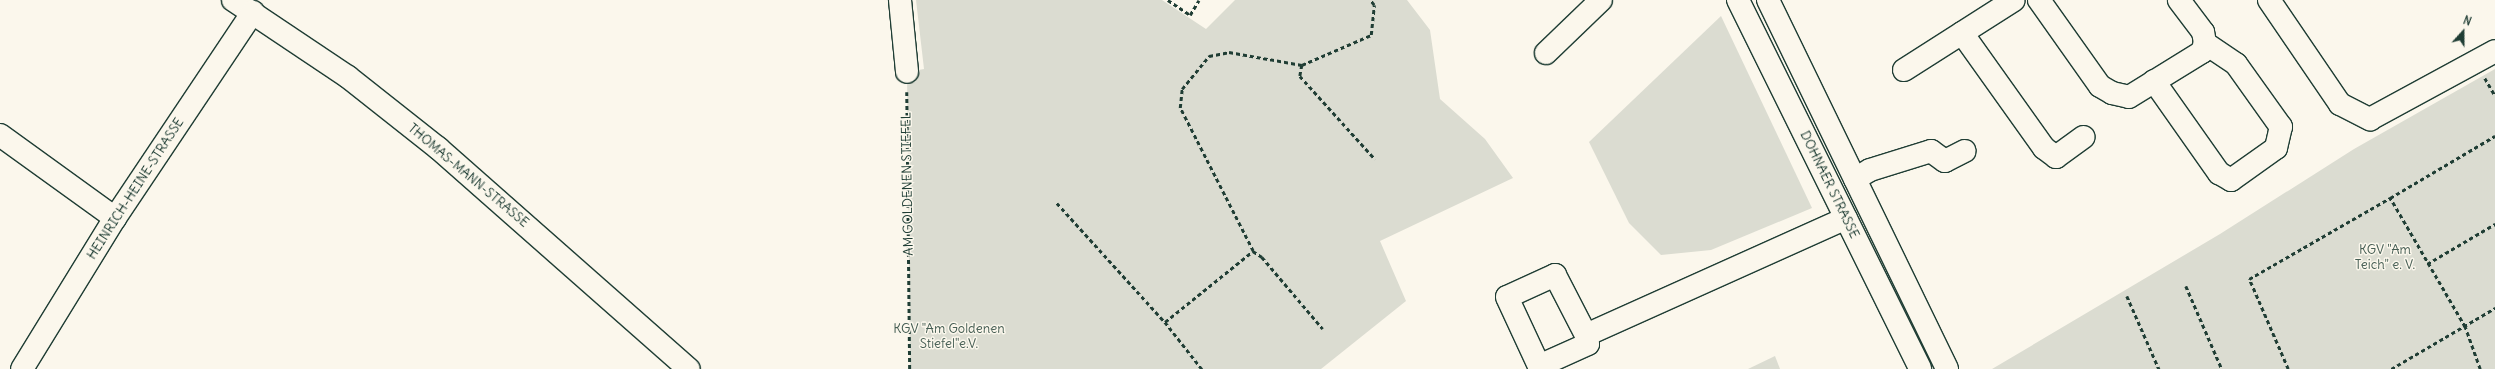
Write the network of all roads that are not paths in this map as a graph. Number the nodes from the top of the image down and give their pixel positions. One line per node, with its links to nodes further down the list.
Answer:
1 (232, 0): 10 (street, THOMAS-MANN-STRASSE)
2 (900, 0): 16 (street)
3 (1601, 0): 14 (street)
4 (1738, 0): 23 (street, DOHNAER STRASSE)
5 (2014, 0): 11 (street)
6 (2039, 0): 17 (street)
7 (2178, 0): 12 (street)
8 (2269, 0): 13 (street)
9 (1769, 1): 21 (street, DOHNAER STRASSE)
10 (253, 12): 22 (street, HEINRICH-HEINE-STRASSE); 26 (street, THOMAS-MANN-STRASSE)
11 (1962, 33): 15 (street); 19 (street)
12 (2205, 43): 17 (street); 17 (street)
13 (2495, 51)
14 (1546, 53)
15 (1904, 70)
16 (907, 72)
17 (2154, 81)
18 (0, 135): 22 (street)
19 (2084, 137)
20 (1965, 151): 21 (street)
21 (1855, 179): 28 (street, DOHNAER STRASSE)
22 (115, 218): 25 (street, HEINRICH-HEINE-STRASSE)
23 (1846, 218): 24 (street); 27 (street, DOHNAER STRASSE)
24 (1586, 336)
25 (22, 369)
26 (689, 369)
27 (1920, 369)
28 (1947, 369)

